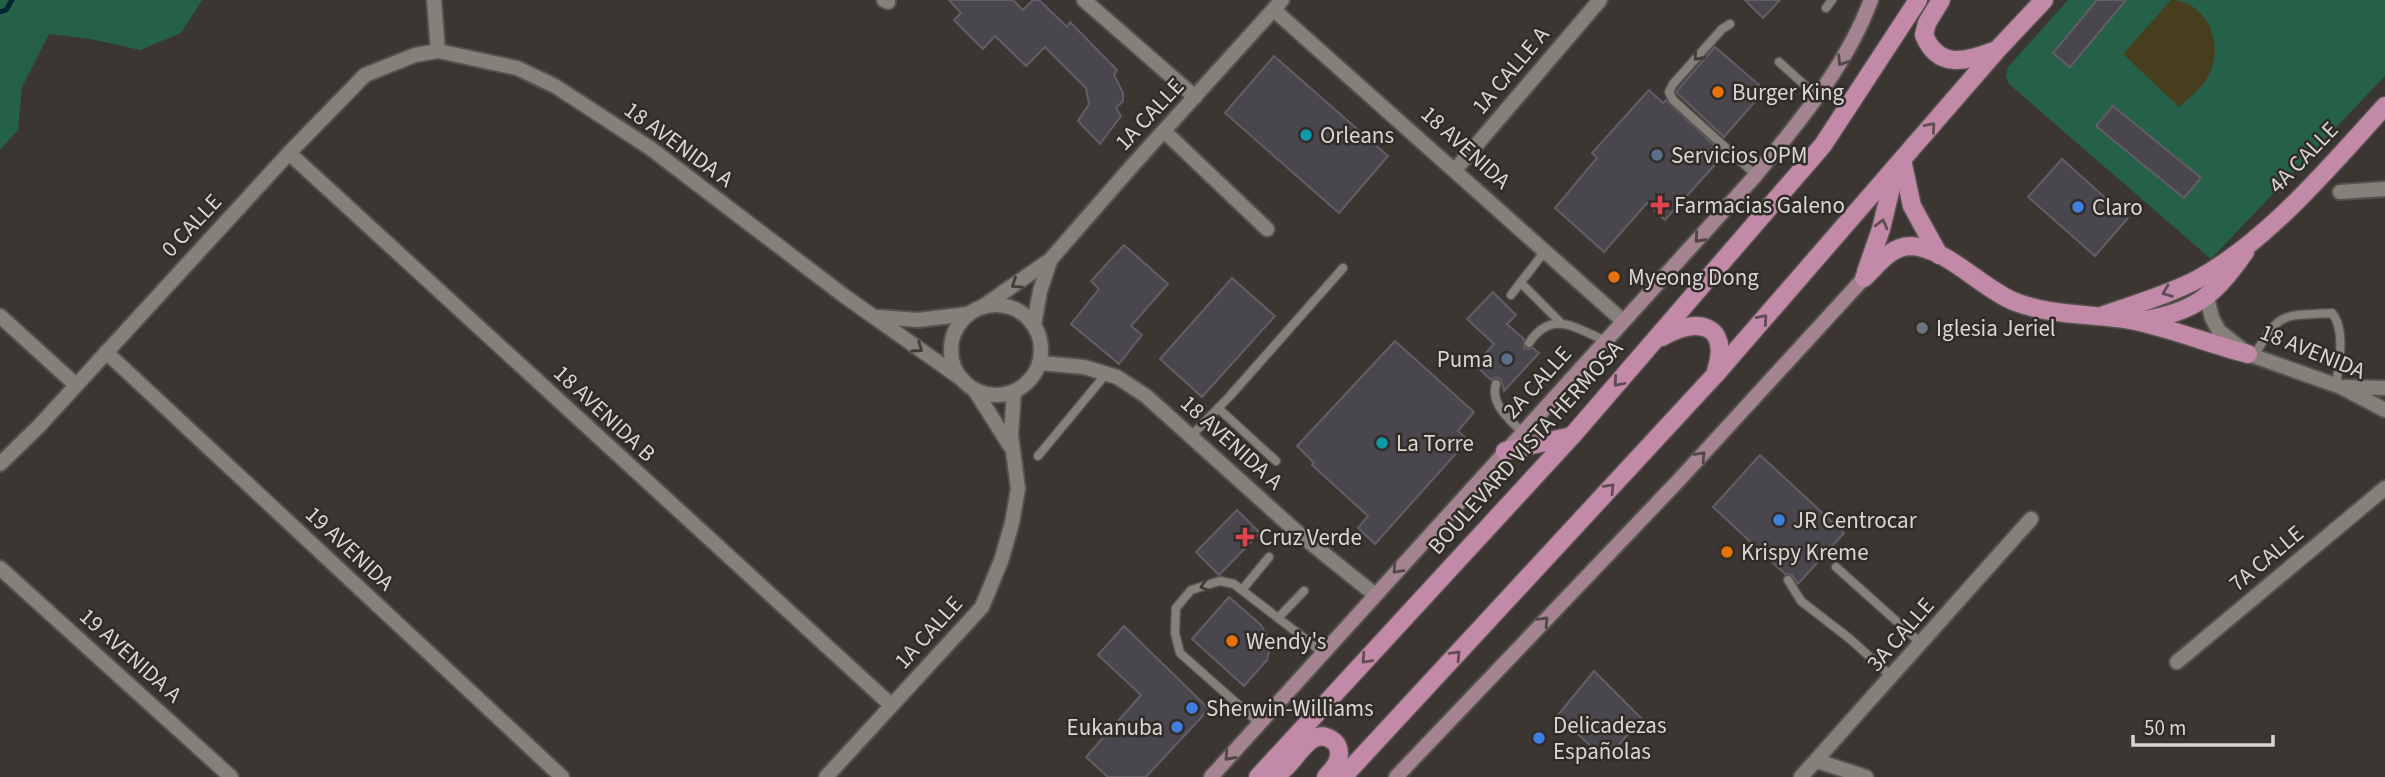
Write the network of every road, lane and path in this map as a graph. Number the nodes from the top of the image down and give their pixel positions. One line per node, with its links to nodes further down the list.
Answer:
1 (434, 0): 11 (street)
2 (1084, 0): 13 (street)
3 (1600, 0): 19 (street, 1A CALLE A)
4 (1871, 0): 14 (street, 2A CALLE, one-way to 14)
5 (1918, 0): 45 (main road, BOULEVARD VISTA HERMOSA)
6 (1941, 0): 10 (main road)
7 (2044, 0): 10 (main road)
8 (1278, 5): 13 (street, 1A CALLE); 19 (street, 18 AVENIDA)
9 (1730, 24): 20 (lane, one-way to 20)
10 (1997, 50): 18 (main road, one-way to 10)
11 (438, 51): 17 (street, 0 CALLE); 37 (street, 18 AVENIDA A)
12 (1779, 62): 14 (lane)
13 (1195, 97): 16 (street, 1A CALLE)
14 (1818, 97): 20 (street, 2A CALLE)
15 (2385, 106): 24 (main road, 4A CALLE)
16 (1164, 131): 23 (street); 27 (street, 1A CALLE)
17 (289, 153): 46 (street, 0 CALLE); 81 (street, 18 AVENIDA B)
18 (1899, 164): 26 (main road); 30 (main road, one-way to 18); 50 (main road, one-way to 18)
19 (1455, 170): 25 (street, 18 AVENIDA)
20 (1756, 175): 39 (street, 2A CALLE, one-way to 39)
21 (2385, 189): 22 (street)
22 (2340, 192)
23 (1267, 229)
24 (2254, 240): 28 (main road, 4A CALLE); 33 (main road, 4A CALLE)
25 (1545, 251): 31 (lane); 39 (street, 18 AVENIDA)
26 (1939, 255): 30 (main road); 38 (main road)
27 (1050, 260): 34 (street, 1A CALLE, one-way to 34); 42 (street, 1A CALLE)
28 (2227, 260): 33 (main road); 38 (main road, 4A CALLE, one-way to 38)
29 (1343, 268): 57 (lane)
30 (1864, 278): 92 (street, one-way to 30)
31 (1521, 283): 32 (lane); 41 (lane)
32 (1511, 295)
33 (2207, 298): 40 (main road, 4A CALLE); 47 (street, 18 AVENIDA)
34 (982, 307): 35 (street); 42 (street)
35 (968, 314): 37 (street); 53 (street)
36 (0, 316): 52 (street)
37 (873, 316): 53 (street, 18 AVENIDA A, one-way to 53)
38 (2098, 317): 40 (main road)
39 (1623, 321): 43 (street, 2A CALLE)
40 (2135, 321): 47 (main road)
41 (1560, 322): 43 (lane); 44 (lane)
42 (1034, 325): 48 (street)
43 (1606, 341): 59 (street, 2A CALLE)
44 (1528, 344)
45 (1651, 344): 50 (main road); 61 (main road, BOULEVARD VISTA HERMOSA, one-way to 61)
46 (106, 352): 52 (street, 0 CALLE); 85 (street, 19 AVENIDA)
47 (2251, 355): 54 (street, 18 AVENIDA); 54 (lane)
48 (1040, 363): 49 (street, 18 AVENIDA A); 56 (street)
49 (1106, 374): 60 (street, 18 AVENIDA A); 64 (lane)
50 (1715, 374): 91 (main road, one-way to 50)
51 (1496, 384): 59 (lane)
52 (76, 385): 66 (street, 0 CALLE)
53 (968, 385): 56 (street); 62 (street, 1A CALLE)
54 (2339, 386): 55 (street); 58 (street, 18 AVENIDA)
55 (2385, 388)
56 (1014, 392): 62 (street, 1A CALLE)
57 (1218, 408): 60 (lane); 65 (lane)
58 (2385, 410)
59 (1522, 432): 63 (street, 2A CALLE)
60 (1191, 436): 75 (street, 18 AVENIDA A)
61 (1572, 436): 63 (main road); 88 (main road, BOULEVARD VISTA HERMOSA, one-way to 88)
62 (1013, 450): 81 (street, 1A CALLE)
63 (1506, 451): 75 (street, 2A CALLE, one-way to 75)
64 (1038, 456)
65 (1276, 461)
66 (0, 464)
67 (2385, 488): 79 (street, 7A CALLE)
68 (2031, 519): 77 (street, 3A CALLE)
69 (1269, 557): 73 (lane)
70 (1836, 567): 77 (lane)
71 (0, 568): 84 (street, 19 AVENIDA A)
72 (1788, 580): 80 (lane)
73 (1242, 590): 76 (lane); 82 (lane, one-way to 82)
74 (1304, 590): 76 (lane)
75 (1374, 594): 78 (street, 2A CALLE)
76 (1278, 618): 78 (lane)
77 (1922, 644): 80 (street, 3A CALLE)
78 (1322, 652): 82 (street, 2A CALLE)
79 (2177, 662)
80 (1892, 677): 83 (street, 3A CALLE)
81 (891, 705): 86 (street, 1A CALLE)
82 (1259, 723): 87 (street, 2A CALLE, one-way to 87)
83 (1817, 761): 93 (street, 3A CALLE); 94 (street)
84 (231, 777)
85 (562, 777)
86 (825, 777)
87 (1210, 777)
88 (1258, 777)
89 (1264, 777): 90 (main road)
90 (1326, 777)
91 (1343, 777)
92 (1396, 777)
93 (1801, 777)
94 (1866, 777)

